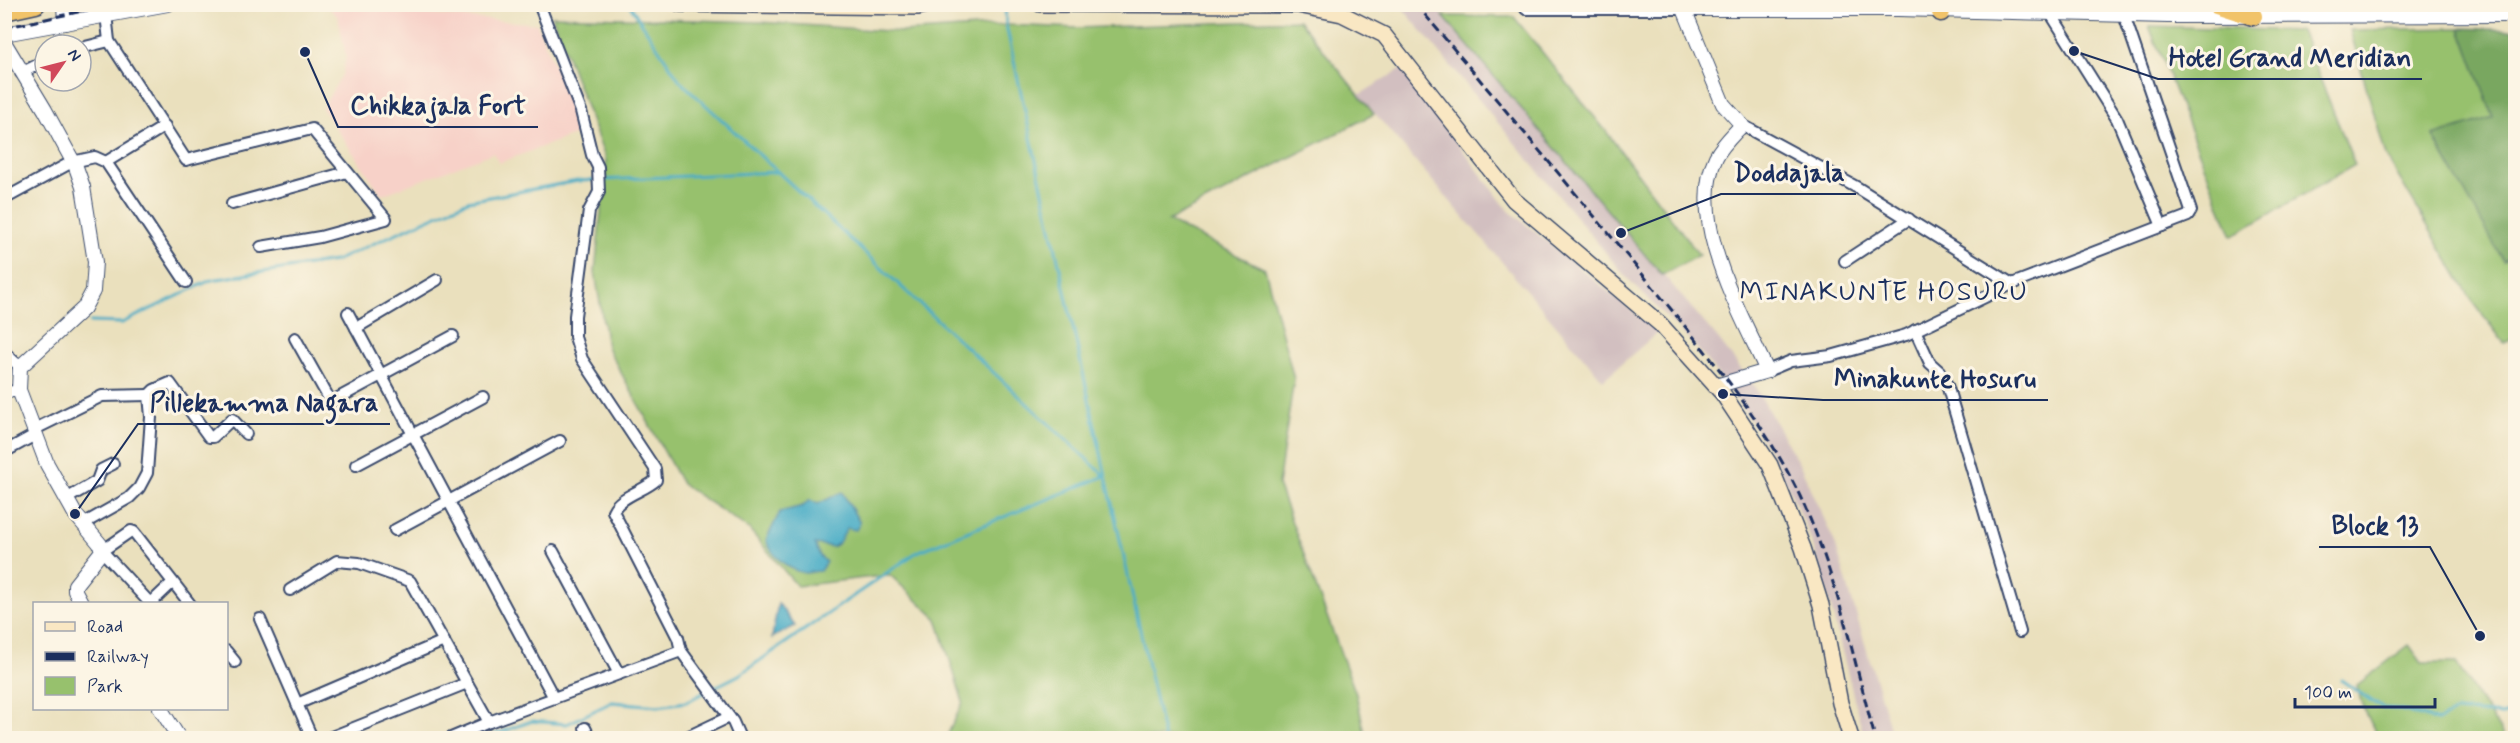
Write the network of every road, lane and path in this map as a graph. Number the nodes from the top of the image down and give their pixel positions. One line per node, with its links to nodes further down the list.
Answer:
1 (36, 4): 14 (highway)
2 (64, 4): 21 (street)
3 (83, 4): 20 (street)
4 (168, 4): 15 (street)
5 (539, 4): 77 (street)
6 (680, 4): 7 (main road)
7 (930, 4)
8 (1040, 4): 10 (main road)
9 (2216, 4): 19 (highway)
10 (1298, 5): 52 (main road)
11 (1941, 8): 13 (street); 16 (street)
12 (1526, 9): 13 (street)
13 (1684, 9): 29 (street)
14 (4, 11)
15 (106, 14): 20 (street); 23 (street)
16 (2051, 14): 17 (street); 37 (street)
17 (2124, 15): 19 (street); 37 (street)
18 (2516, 15): 19 (street)
19 (2253, 16)
20 (84, 19): 21 (street)
21 (65, 22): 22 (street)
22 (4, 34)
23 (109, 41): 25 (street); 30 (street)
24 (4, 42): 26 (street)
25 (93, 45)
26 (9, 62): 28 (street)
27 (33, 68): 28 (street)
28 (21, 73): 31 (street)
29 (1742, 125): 36 (street); 50 (street)
30 (165, 126): 32 (street); 33 (street)
31 (72, 162): 32 (street); 34 (street); 49 (street)
32 (105, 162): 41 (street)
33 (347, 172): 35 (street); 38 (street)
34 (4, 199)
35 (232, 204)
36 (1909, 219): 39 (street); 42 (street)
37 (2162, 226): 42 (street)
38 (261, 247)
39 (1845, 261)
40 (437, 280): 44 (street)
41 (186, 282)
42 (2012, 284): 45 (street)
43 (348, 314): 44 (street)
44 (356, 328): 51 (street)
45 (1916, 330): 50 (street); 75 (street)
46 (453, 336): 51 (street)
47 (295, 338): 51 (street)
48 (4, 352): 49 (street)
49 (20, 367): 53 (street)
50 (1767, 370): 52 (street)
51 (381, 375): 59 (street)
52 (1716, 387): 95 (main road)
53 (19, 390): 54 (street); 57 (street)
54 (4, 393)
55 (149, 395): 57 (street); 58 (street); 66 (street)
56 (483, 397): 59 (street)
57 (34, 432): 61 (street); 64 (street)
58 (246, 434)
59 (413, 435): 63 (street); 65 (street)
60 (560, 441): 65 (street)
61 (4, 452)
62 (113, 464): 64 (street)
63 (356, 465)
64 (66, 499): 66 (street)
65 (449, 502): 67 (street); 82 (street)
66 (83, 524): 68 (street)
67 (395, 530)
68 (102, 551): 70 (street); 70 (street); 72 (street)
69 (553, 551): 80 (street)
70 (173, 582): 73 (street)
71 (290, 590): 76 (street)
72 (81, 602)
73 (189, 602)
74 (260, 619): 83 (street)
75 (2020, 633)
76 (444, 641): 81 (street); 83 (street)
77 (681, 651): 80 (street); 85 (street)
78 (228, 653): 79 (street)
79 (235, 662)
80 (619, 674): 82 (street)
81 (467, 683): 86 (street); 90 (street)
82 (554, 698): 86 (street)
83 (297, 704): 89 (street)
84 (161, 710): 88 (street)
85 (729, 717): 93 (street); 94 (street)
86 (489, 722): 91 (street)
87 (585, 728): 92 (street)
88 (179, 738)
89 (312, 738)
90 (329, 738)
91 (451, 738)
92 (590, 738)
93 (685, 738)
94 (740, 738)
95 (1851, 738)

